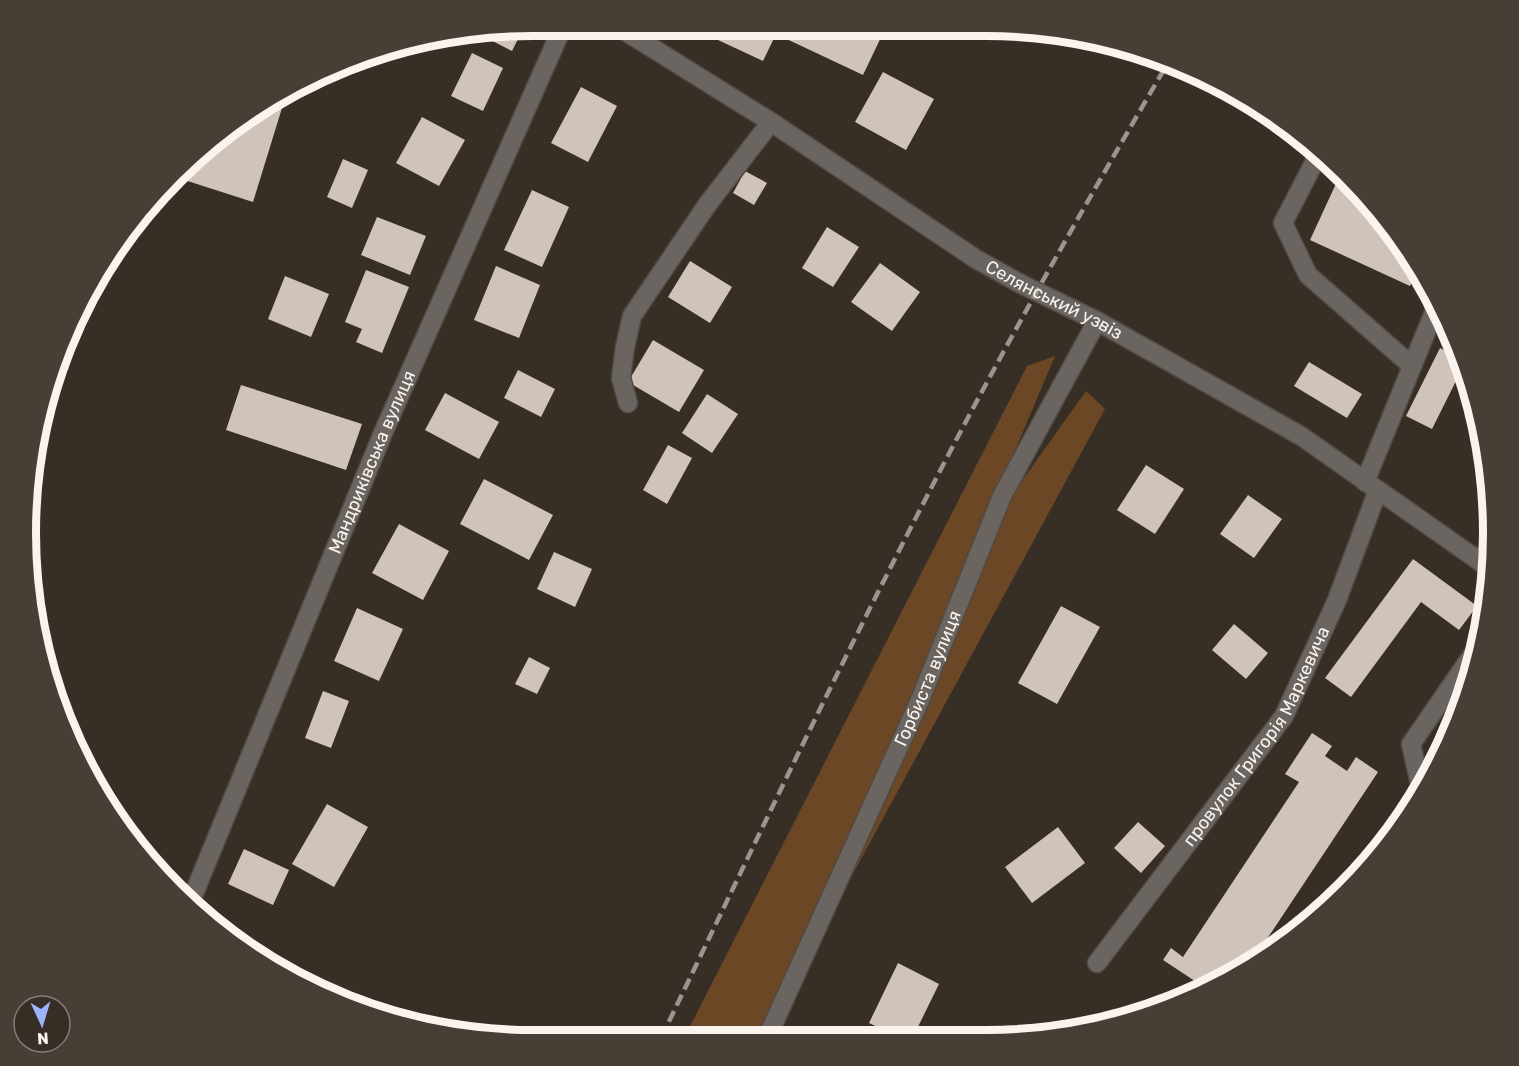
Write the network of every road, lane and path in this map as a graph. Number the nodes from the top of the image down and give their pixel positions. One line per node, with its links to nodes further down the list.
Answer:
1 (559, 36): 13 (street, Мандриківська вулиця)
2 (633, 36): 3 (street, Селянський узвіз)
3 (771, 122): 6 (street, Селянський узвіз); 8 (street)
4 (1315, 160): 7 (street)
5 (1433, 315): 7 (street, провулок Григорія Маркевича)
6 (1096, 321): 9 (street, Селянський узвіз); 15 (street, Горбиста вулиця)
7 (1412, 366): 9 (street, провулок Григорія Маркевича)
8 (628, 403)
9 (1372, 486): 10 (street, Селянський узвіз); 14 (street, провулок Григорія Маркевича)
10 (1482, 563)
11 (1465, 666): 12 (street)
12 (1418, 778)
13 (193, 895)
14 (1097, 963)
15 (771, 1030)

